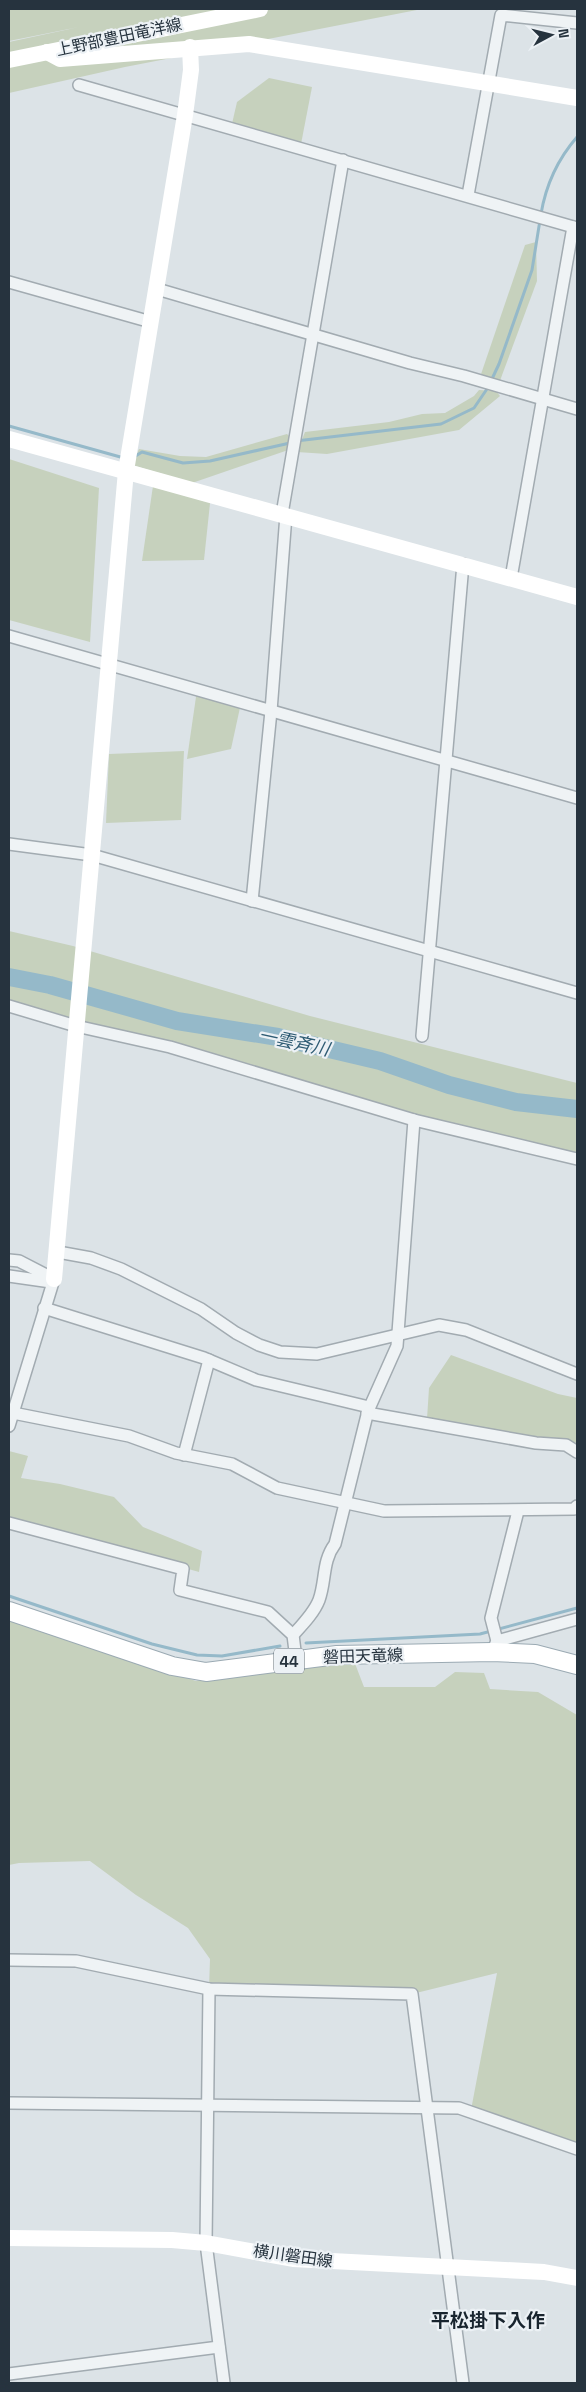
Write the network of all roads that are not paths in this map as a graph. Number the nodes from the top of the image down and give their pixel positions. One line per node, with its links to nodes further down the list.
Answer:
1 (260, 9): 4 (street, 上野部豊田竜洋線)
2 (577, 23): 6 (street)
3 (190, 47): 4 (street); 6 (street); 9 (street)
4 (47, 52): 5 (street, 上野部豊田竜洋線)
5 (9, 60)
6 (488, 84): 8 (street); 11 (street)
7 (79, 85): 9 (street)
8 (577, 98)
9 (185, 115): 10 (street); 14 (street)
10 (343, 160): 11 (street); 16 (street)
11 (468, 195): 12 (street)
12 (575, 227): 17 (street)
13 (9, 282): 15 (street)
14 (157, 289): 15 (street); 16 (street)
15 (151, 322): 20 (street)
16 (314, 334): 17 (street); 21 (street)
17 (542, 399): 18 (street); 23 (street)
18 (577, 409)
19 (9, 439): 20 (street)
20 (126, 471): 21 (street); 26 (street)
21 (284, 515): 22 (street); 27 (street)
22 (463, 564): 23 (street); 28 (street)
23 (511, 578): 24 (street)
24 (577, 597)
25 (9, 636): 26 (street)
26 (108, 664): 27 (street); 31 (street)
27 (271, 711): 28 (street); 32 (street)
28 (446, 760): 29 (street); 33 (street)
29 (577, 798)
30 (9, 844): 31 (street)
31 (92, 855): 32 (street); 36 (street)
32 (252, 901): 33 (street)
33 (430, 951): 34 (street); 37 (street)
34 (577, 993)
35 (9, 1006): 36 (street)
36 (76, 1026): 38 (street); 40 (street)
37 (422, 1036)
38 (414, 1120): 39 (street); 45 (street)
39 (577, 1159)
40 (58, 1252): 43 (street); 45 (street)
41 (9, 1260): 43 (street)
42 (9, 1276): 43 (street)
43 (52, 1281): 44 (street)
44 (44, 1308): 46 (street); 48 (street)
45 (398, 1334): 47 (street); 49 (street)
46 (209, 1360): 49 (street); 53 (street)
47 (577, 1374)
48 (14, 1392): 50 (street)
49 (368, 1410): 52 (street); 54 (street)
50 (12, 1413): 51 (street); 53 (street)
51 (9, 1426)
52 (577, 1452)
53 (184, 1455): 54 (street)
54 (346, 1504): 56 (street); 60 (street)
55 (577, 1506): 56 (street)
56 (518, 1511): 61 (street)
57 (9, 1523): 60 (street)
58 (9, 1611): 62 (main road, 磐田天竜線 / 44)
59 (577, 1619): 61 (street)
60 (293, 1635): 62 (street)
61 (495, 1640): 62 (main road, 磐田天竜線 / 44); 63 (main road, 磐田天竜線 / 44)
62 (296, 1659)
63 (577, 1665)
64 (9, 1960): 65 (street)
65 (209, 1989): 67 (street); 68 (street)
66 (9, 2103): 67 (street)
67 (208, 2104): 68 (street); 71 (street)
68 (427, 2106): 69 (street); 72 (street)
69 (577, 2149)
70 (9, 2238): 71 (street, 横川磐田線)
71 (206, 2243): 72 (street, 横川磐田線); 74 (street)
72 (449, 2267): 73 (street, 横川磐田線); 77 (street)
73 (577, 2278)
74 (219, 2347): 75 (street); 76 (street)
75 (9, 2374)
76 (224, 2383)
77 (463, 2383)

